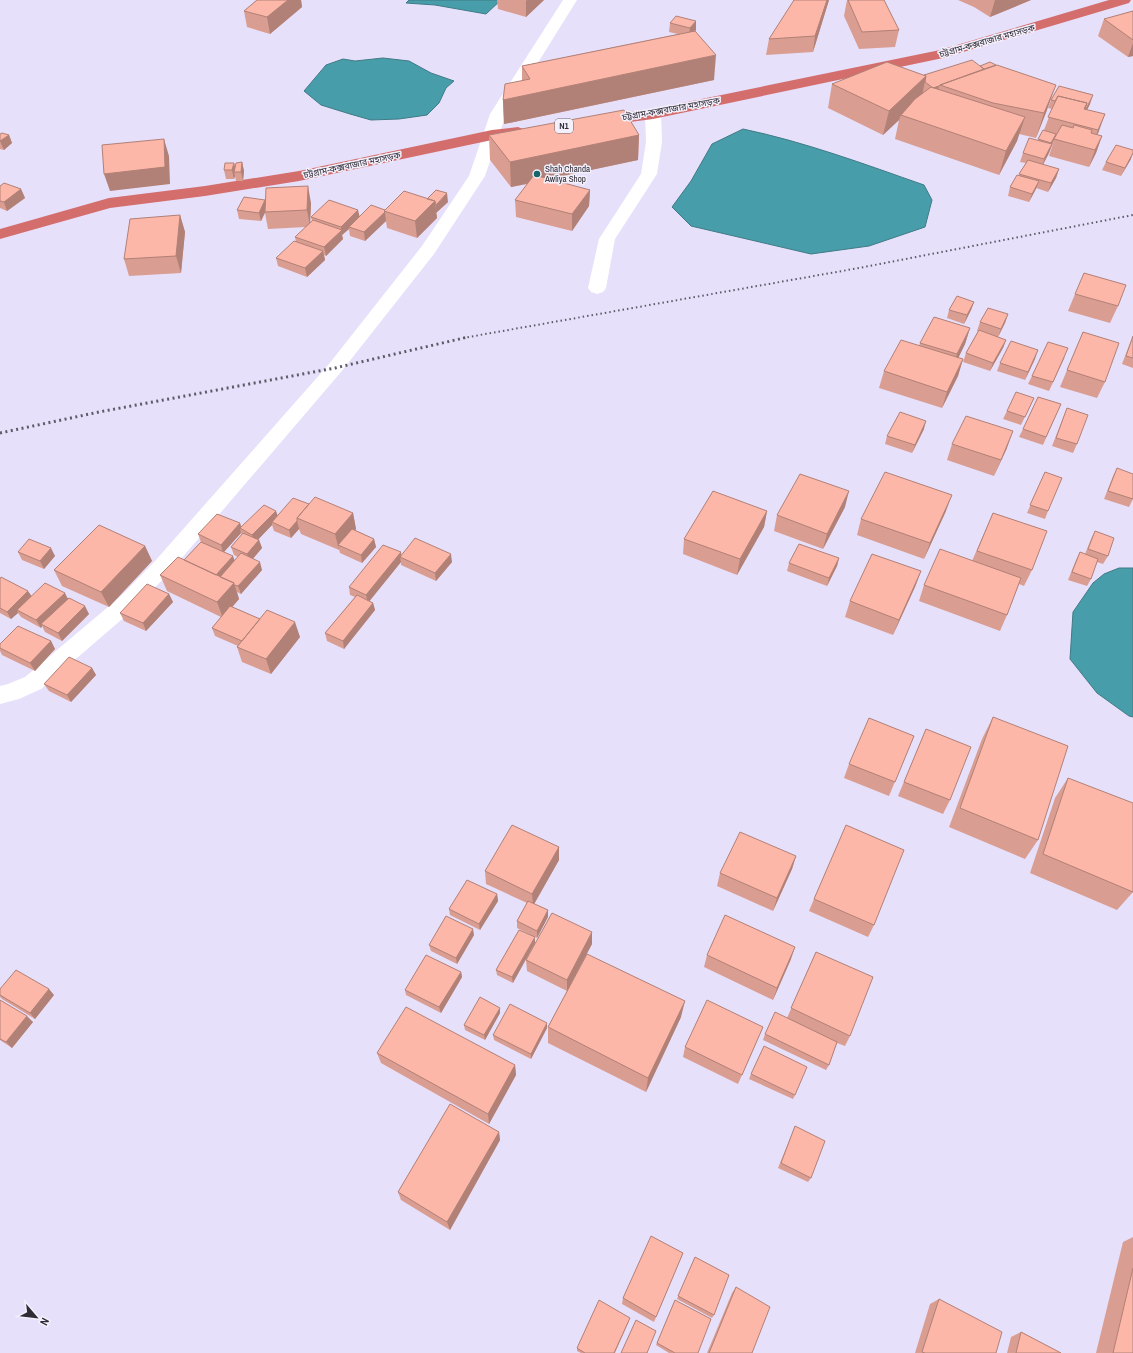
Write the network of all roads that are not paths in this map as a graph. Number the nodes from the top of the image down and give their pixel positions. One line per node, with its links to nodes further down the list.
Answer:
1 (570, 0): 6 (street)
2 (1124, 0): 3 (highway, চট্টগ্রাম-কক্সবাজার মহাসড়ক / N1)
3 (653, 114): 4 (highway, চট্টগ্রাম-কক্সবাজার মহাসড়ক / N1); 8 (street)
4 (584, 123)
5 (530, 130): 6 (highway, চট্টগ্রাম-কক্সবাজার মহাসড়ক)
6 (492, 135): 7 (highway, চট্টগ্রাম-কক্সবাজার মহাসড়ক); 9 (street)
7 (0, 234)
8 (597, 288)
9 (0, 695)

